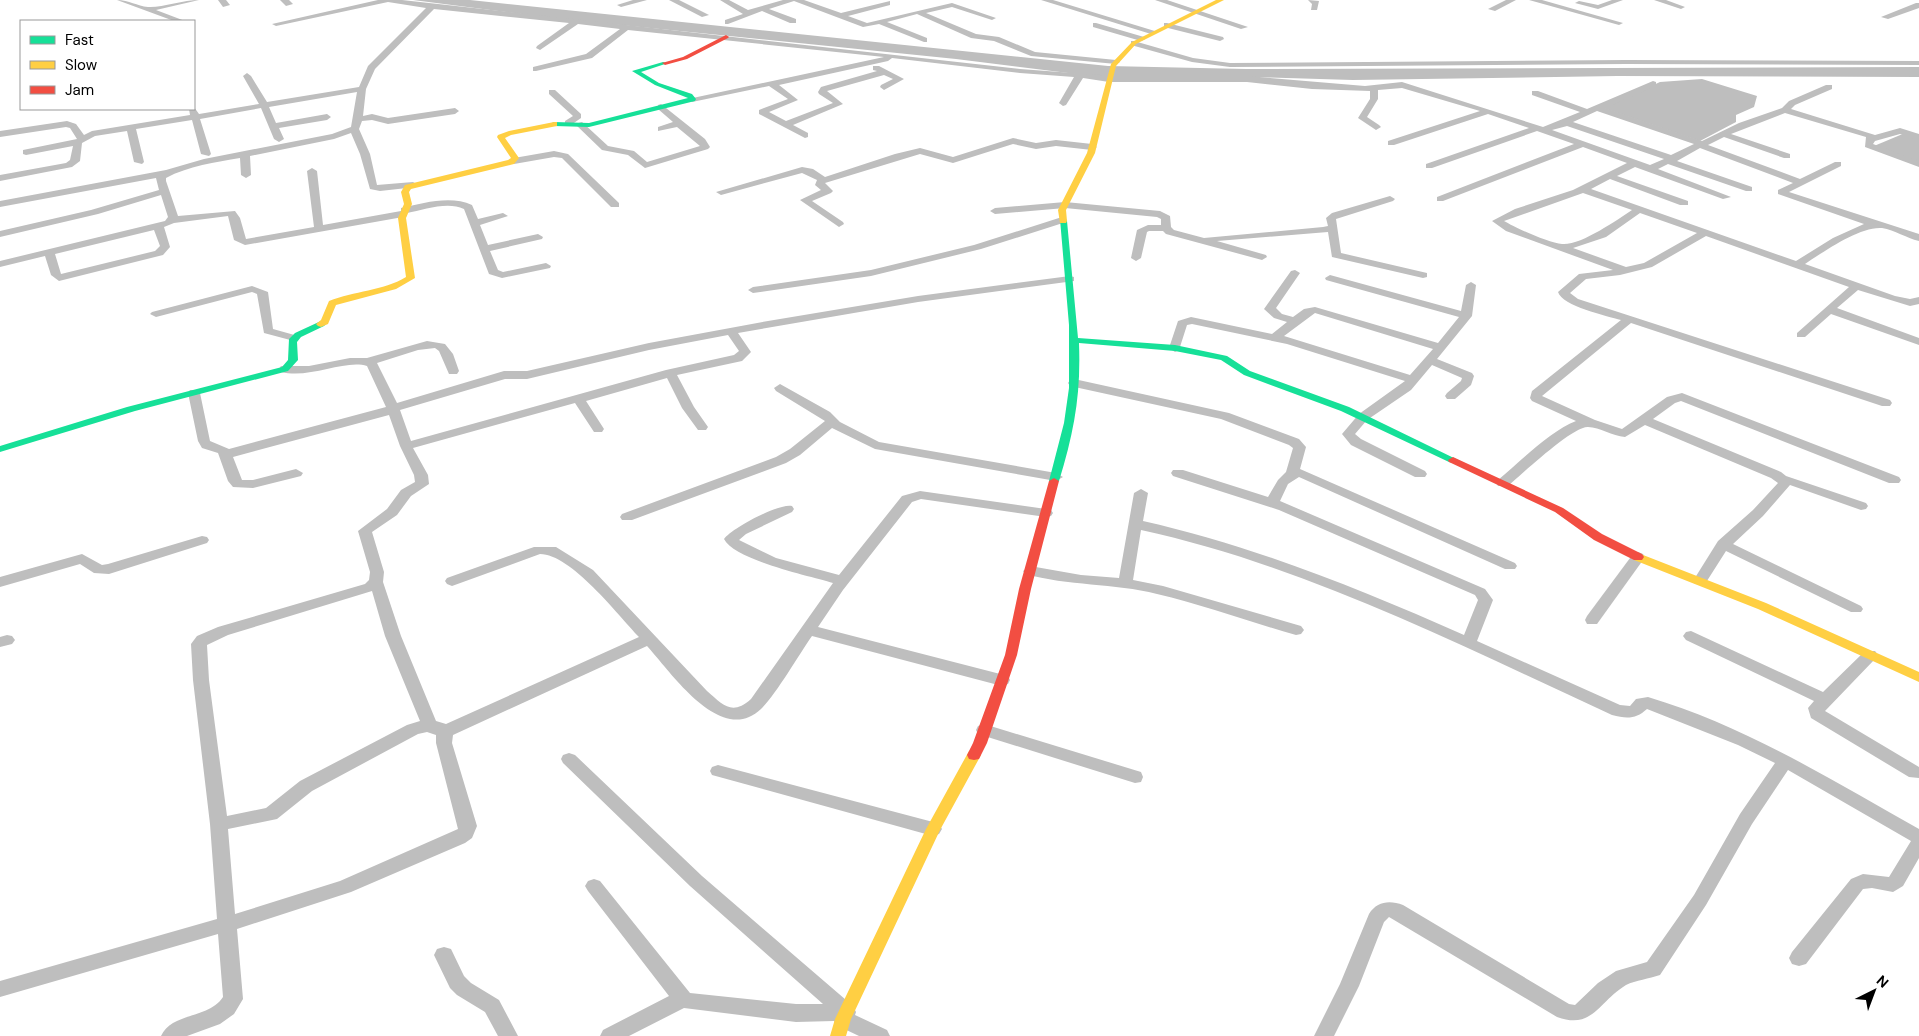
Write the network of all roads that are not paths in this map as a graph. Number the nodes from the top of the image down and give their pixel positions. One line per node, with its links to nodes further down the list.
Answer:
1 (121, 0): 23 (street)
2 (195, 0): 23 (street)
3 (388, 0): 18 (street); 39 (street)
4 (643, 0): 19 (street)
5 (674, 0): 28 (street)
6 (724, 0): 25 (street)
7 (791, 0): 24 (street)
8 (797, 0): 29 (street)
9 (1045, 0): 43 (street)
10 (1159, 0): 27 (street)
11 (1512, 0): 22 (street)
12 (1533, 0): 37 (street)
13 (1568, 0): 14 (street)
14 (1619, 0)
15 (1658, 0): 21 (street)
16 (1216, 1): 27 (street)
17 (887, 3): 29 (street)
18 (429, 4): 34 (street); 61 (street)
19 (621, 5)
20 (1919, 5): 30 (street)
21 (1680, 7)
22 (1492, 9)
23 (148, 10): 32 (street)
24 (763, 10): 25 (street); 33 (street)
25 (754, 12): 35 (street)
26 (918, 12): 31 (street); 36 (street); 53 (street)
27 (1195, 12): 40 (street); 42 (street)
28 (705, 15)
29 (840, 16): 36 (street)
30 (1885, 17)
31 (992, 18)
32 (178, 20)
33 (793, 20)
34 (576, 22): 41 (street); 48 (street)
35 (728, 22)
36 (880, 22): 46 (street)
37 (1619, 22)
38 (1088, 23): 47 (street)
39 (276, 24)
40 (1167, 25): 43 (street); 45 (street)
41 (627, 27): 44 (street); 52 (street)
42 (1244, 27)
43 (1154, 32): 47 (street)
44 (726, 37): 49 (street); 65 (street)
45 (1220, 39)
46 (924, 40)
47 (1137, 41): 50 (street); 53 (street)
48 (540, 48)
49 (901, 56): 51 (street); 55 (street)
50 (1919, 63)
51 (866, 64): 54 (street); 57 (street)
52 (536, 68)
53 (1111, 71): 55 (street); 62 (street); 97 (street)
54 (884, 72): 59 (street); 80 (street)
55 (1080, 75): 66 (street)
56 (247, 76): 67 (street)
57 (775, 82): 65 (street); 80 (street)
58 (1653, 84): 69 (street)
59 (884, 87)
60 (1829, 87): 70 (street)
61 (362, 89): 67 (street); 76 (street)
62 (1374, 89): 72 (street); 82 (street)
63 (552, 92): 79 (street)
64 (1535, 93): 73 (street)
65 (692, 98): 68 (street)
66 (1063, 103)
67 (264, 105): 74 (street); 81 (street)
68 (660, 107): 77 (street); 79 (street)
69 (1597, 108): 73 (street); 96 (street)
70 (1785, 110): 88 (street); 92 (street)
71 (455, 111): 76 (street)
72 (1489, 111): 86 (street); 94 (street)
73 (1588, 112): 78 (street)
74 (194, 113): 83 (street); 99 (street)
75 (327, 117): 81 (street)
76 (358, 118): 85 (street)
77 (678, 122): 79 (street); 84 (street)
78 (1562, 123): 86 (street); 102 (street)
79 (573, 124): 103 (street)
80 (785, 125): 89 (street)
81 (273, 126): 91 (street)
82 (1376, 127)
83 (131, 128): 93 (street); 104 (street)
84 (661, 128)
85 (354, 129): 100 (street); 117 (street)
86 (1540, 129): 95 (street); 108 (street)
87 (0, 134): 93 (street)
88 (1724, 134): 96 (street); 101 (street)
89 (805, 135)
90 (1919, 137): 92 (street)
91 (279, 139)
92 (1872, 139): 107 (street)
93 (79, 140): 98 (street); 114 (street)
94 (1391, 143)
95 (1582, 144): 105 (street); 124 (street)
96 (1701, 145): 102 (street); 116 (street)
97 (1092, 147): 115 (street); 128 (street)
98 (26, 152)
99 (206, 154)
100 (245, 154): 111 (street); 112 (street)
101 (1786, 156)
102 (1671, 160): 109 (street); 119 (street)
103 (514, 161): 117 (street); 127 (street)
104 (139, 162)
105 (1634, 163): 109 (street); 113 (street)
106 (1838, 164): 116 (street)
107 (1919, 164)
108 (1429, 166)
109 (1652, 168): 122 (street)
110 (312, 171): 142 (street)
111 (168, 173): 120 (street); 126 (street)
112 (246, 175)
113 (1609, 176): 118 (street); 125 (street)
114 (0, 178)
115 (824, 180): 121 (street); 136 (street)
116 (1800, 182): 137 (street)
117 (413, 185): 131 (street)
118 (1582, 189): 129 (street); 149 (street)
119 (1749, 189)
120 (162, 192): 133 (street); 145 (street)
121 (721, 192)
122 (1726, 197)
123 (1390, 199): 140 (street)
124 (1440, 199)
125 (1684, 203)
126 (0, 204)
127 (614, 205)
128 (1065, 205): 130 (street); 134 (street); 141 (street)
129 (1638, 210): 144 (street); 149 (street)
130 (995, 211)
131 (404, 212): 135 (street); 142 (street); 173 (street)
132 (503, 216): 135 (street)
133 (173, 220): 138 (street); 142 (street)
134 (1062, 220): 161 (street); 164 (street)
135 (474, 223): 150 (street)
136 (839, 224)
137 (1876, 224): 143 (street); 155 (street)
138 (158, 226): 151 (street); 151 (street)
139 (1919, 226): 143 (street)
140 (1333, 227): 148 (street); 159 (street)
141 (1166, 228): 148 (street); 153 (street)
142 (320, 229)
143 (1904, 232): 147 (street)
144 (1704, 233): 155 (street); 157 (street)
145 (0, 234)
146 (538, 237): 150 (street)
147 (1919, 238)
148 (1197, 240): 152 (street)
149 (1564, 248): 157 (street)
150 (484, 249): 156 (street)
151 (49, 252): 154 (street)
152 (1262, 257)
153 (1136, 258)
154 (0, 264)
155 (1797, 265): 163 (street)
156 (546, 266)
157 (1627, 270): 169 (street)
158 (1295, 273): 170 (street)
159 (1423, 275)
160 (1330, 278): 168 (street)
161 (1070, 279): 171 (street); 175 (street)
162 (1471, 285): 168 (street)
163 (1856, 286): 165 (street); 166 (street)
164 (753, 290)
165 (1919, 300)
166 (1831, 310): 172 (street); 176 (street)
167 (156, 314): 173 (street)
168 (1466, 316): 177 (street)
169 (1628, 320): 190 (street); 195 (street)
170 (1294, 321): 174 (street); 177 (street)
171 (732, 332): 183 (street); 191 (street)
172 (1801, 335)
173 (294, 338): 181 (street)
174 (1274, 339): 178 (street); 184 (street)
175 (1073, 340): 178 (street); 185 (street)
176 (1919, 342)
177 (1440, 347): 179 (street)
178 (1175, 348): 192 (street)
179 (1430, 360): 184 (street); 188 (street)
180 (368, 362): 181 (street); 182 (street); 191 (street)
181 (285, 369): 187 (street)
182 (453, 371)
183 (670, 373): 189 (street); 196 (street)
184 (1413, 380): 192 (street)
185 (1074, 383): 201 (street); 205 (street)
186 (780, 388): 194 (street)
187 (194, 393): 199 (street); 200 (street)
188 (1451, 396)
189 (578, 398): 197 (street); 198 (street)
190 (1886, 403)
191 (393, 408): 198 (street); 200 (street)
192 (1363, 417): 204 (street); 208 (street)
193 (1644, 420): 195 (street); 206 (street); 207 (street)
194 (832, 421): 205 (street); 214 (street)
195 (1593, 424): 208 (street)
196 (702, 427)
197 (598, 429)
198 (406, 446): 225 (street)
199 (0, 449)
200 (227, 454): 202 (street)
201 (1293, 472): 210 (street); 219 (street)
202 (296, 473)
203 (1178, 473): 210 (street)
204 (1420, 474)
205 (1056, 478): 213 (street)
206 (1894, 480)
207 (1785, 482): 211 (street); 217 (street)
208 (1503, 484): 218 (street)
209 (1141, 493): 215 (street)
210 (1272, 502): 233 (street)
211 (1861, 506)
212 (787, 509): 222 (street)
213 (1046, 512): 220 (street); 222 (street)
214 (628, 517)
215 (1135, 524): 226 (street); 233 (street)
216 (202, 540): 224 (street)
217 (1723, 544): 223 (street); 227 (street)
218 (1638, 557): 223 (street); 228 (street)
219 (1510, 566)
220 (1030, 571): 226 (street); 236 (street)
221 (452, 581): 232 (street)
222 (843, 581): 229 (street)
223 (1700, 581): 234 (street)
224 (0, 582)
225 (376, 582): 238 (street); 246 (street)
226 (1126, 583): 230 (street)
227 (1856, 610)
228 (1592, 620)
229 (808, 630): 232 (street); 236 (street)
230 (1296, 630)
231 (1691, 636): 237 (street)
232 (648, 638): 240 (street)
233 (1468, 642): 242 (street)
234 (1870, 655): 235 (street); 237 (street)
235 (1919, 677)
236 (1002, 680): 239 (street)
237 (1824, 699): 244 (street)
238 (430, 725): 240 (street); 246 (street)
239 (984, 730): 245 (street); 247 (street)
240 (445, 734): 251 (street)
241 (569, 760): 256 (street)
242 (1786, 761): 248 (street); 261 (street)
243 (718, 771): 247 (street)
244 (1915, 773)
245 (1135, 777)
246 (219, 824): 251 (street)
247 (933, 829): 256 (street)
248 (1919, 837)
249 (1919, 843): 253 (street)
250 (594, 886): 255 (street)
251 (227, 924): 254 (street); 257 (street)
252 (444, 955): 258 (street)
253 (1799, 958)
254 (0, 989)
255 (683, 999): 256 (street); 259 (street)
256 (842, 1023): 260 (street)
257 (169, 1034)
258 (508, 1036)
259 (610, 1036)
260 (880, 1036)
261 (1324, 1036)

